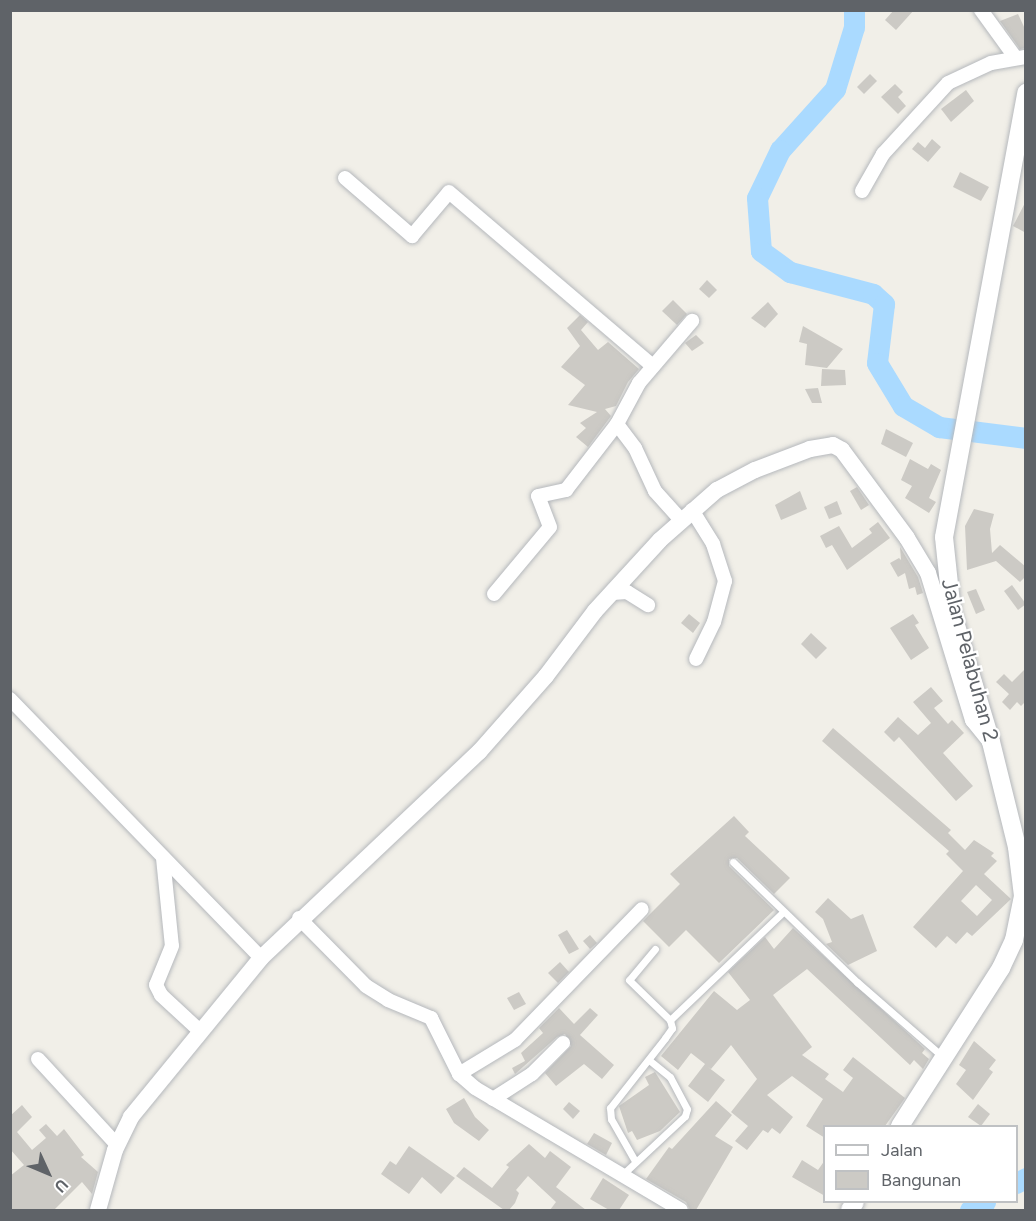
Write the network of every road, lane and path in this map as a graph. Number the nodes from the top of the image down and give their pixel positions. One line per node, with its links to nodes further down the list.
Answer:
1 (981, 10): 2 (street)
2 (1020, 57): 5 (street)
3 (1026, 93): 15 (main road, Jalan Pelabuhan 2)
4 (345, 178): 7 (street)
5 (862, 191)
6 (692, 321): 7 (street)
7 (653, 366): 8 (street)
8 (617, 424): 9 (street); 11 (street)
9 (686, 515): 10 (street); 13 (street); 15 (street)
10 (612, 593): 12 (street); 20 (street)
11 (494, 594)
12 (648, 604)
13 (696, 658)
14 (10, 699): 16 (street)
15 (991, 742): 26 (main road, Jalan Pelabuhan 2)
16 (163, 858): 22 (street); 24 (street)
17 (733, 862): 19 (lane)
18 (642, 909): 29 (street)
19 (783, 912): 23 (lane); 26 (lane)
20 (299, 918): 22 (street); 29 (street)
21 (655, 949): 23 (lane)
22 (261, 958): 24 (street)
23 (670, 1020): 28 (lane)
24 (201, 1032): 32 (street)
25 (563, 1043): 30 (street)
26 (943, 1057): 31 (main road, Jalan Pelabuhan 2)
27 (38, 1059): 32 (street)
28 (650, 1061): 33 (lane); 33 (lane)
29 (459, 1074): 30 (street)
30 (493, 1099): 34 (street)
31 (901, 1125)
32 (117, 1145): 35 (street)
33 (635, 1161): 34 (lane)
34 (622, 1175): 36 (street)
35 (98, 1210)
36 (680, 1210)

